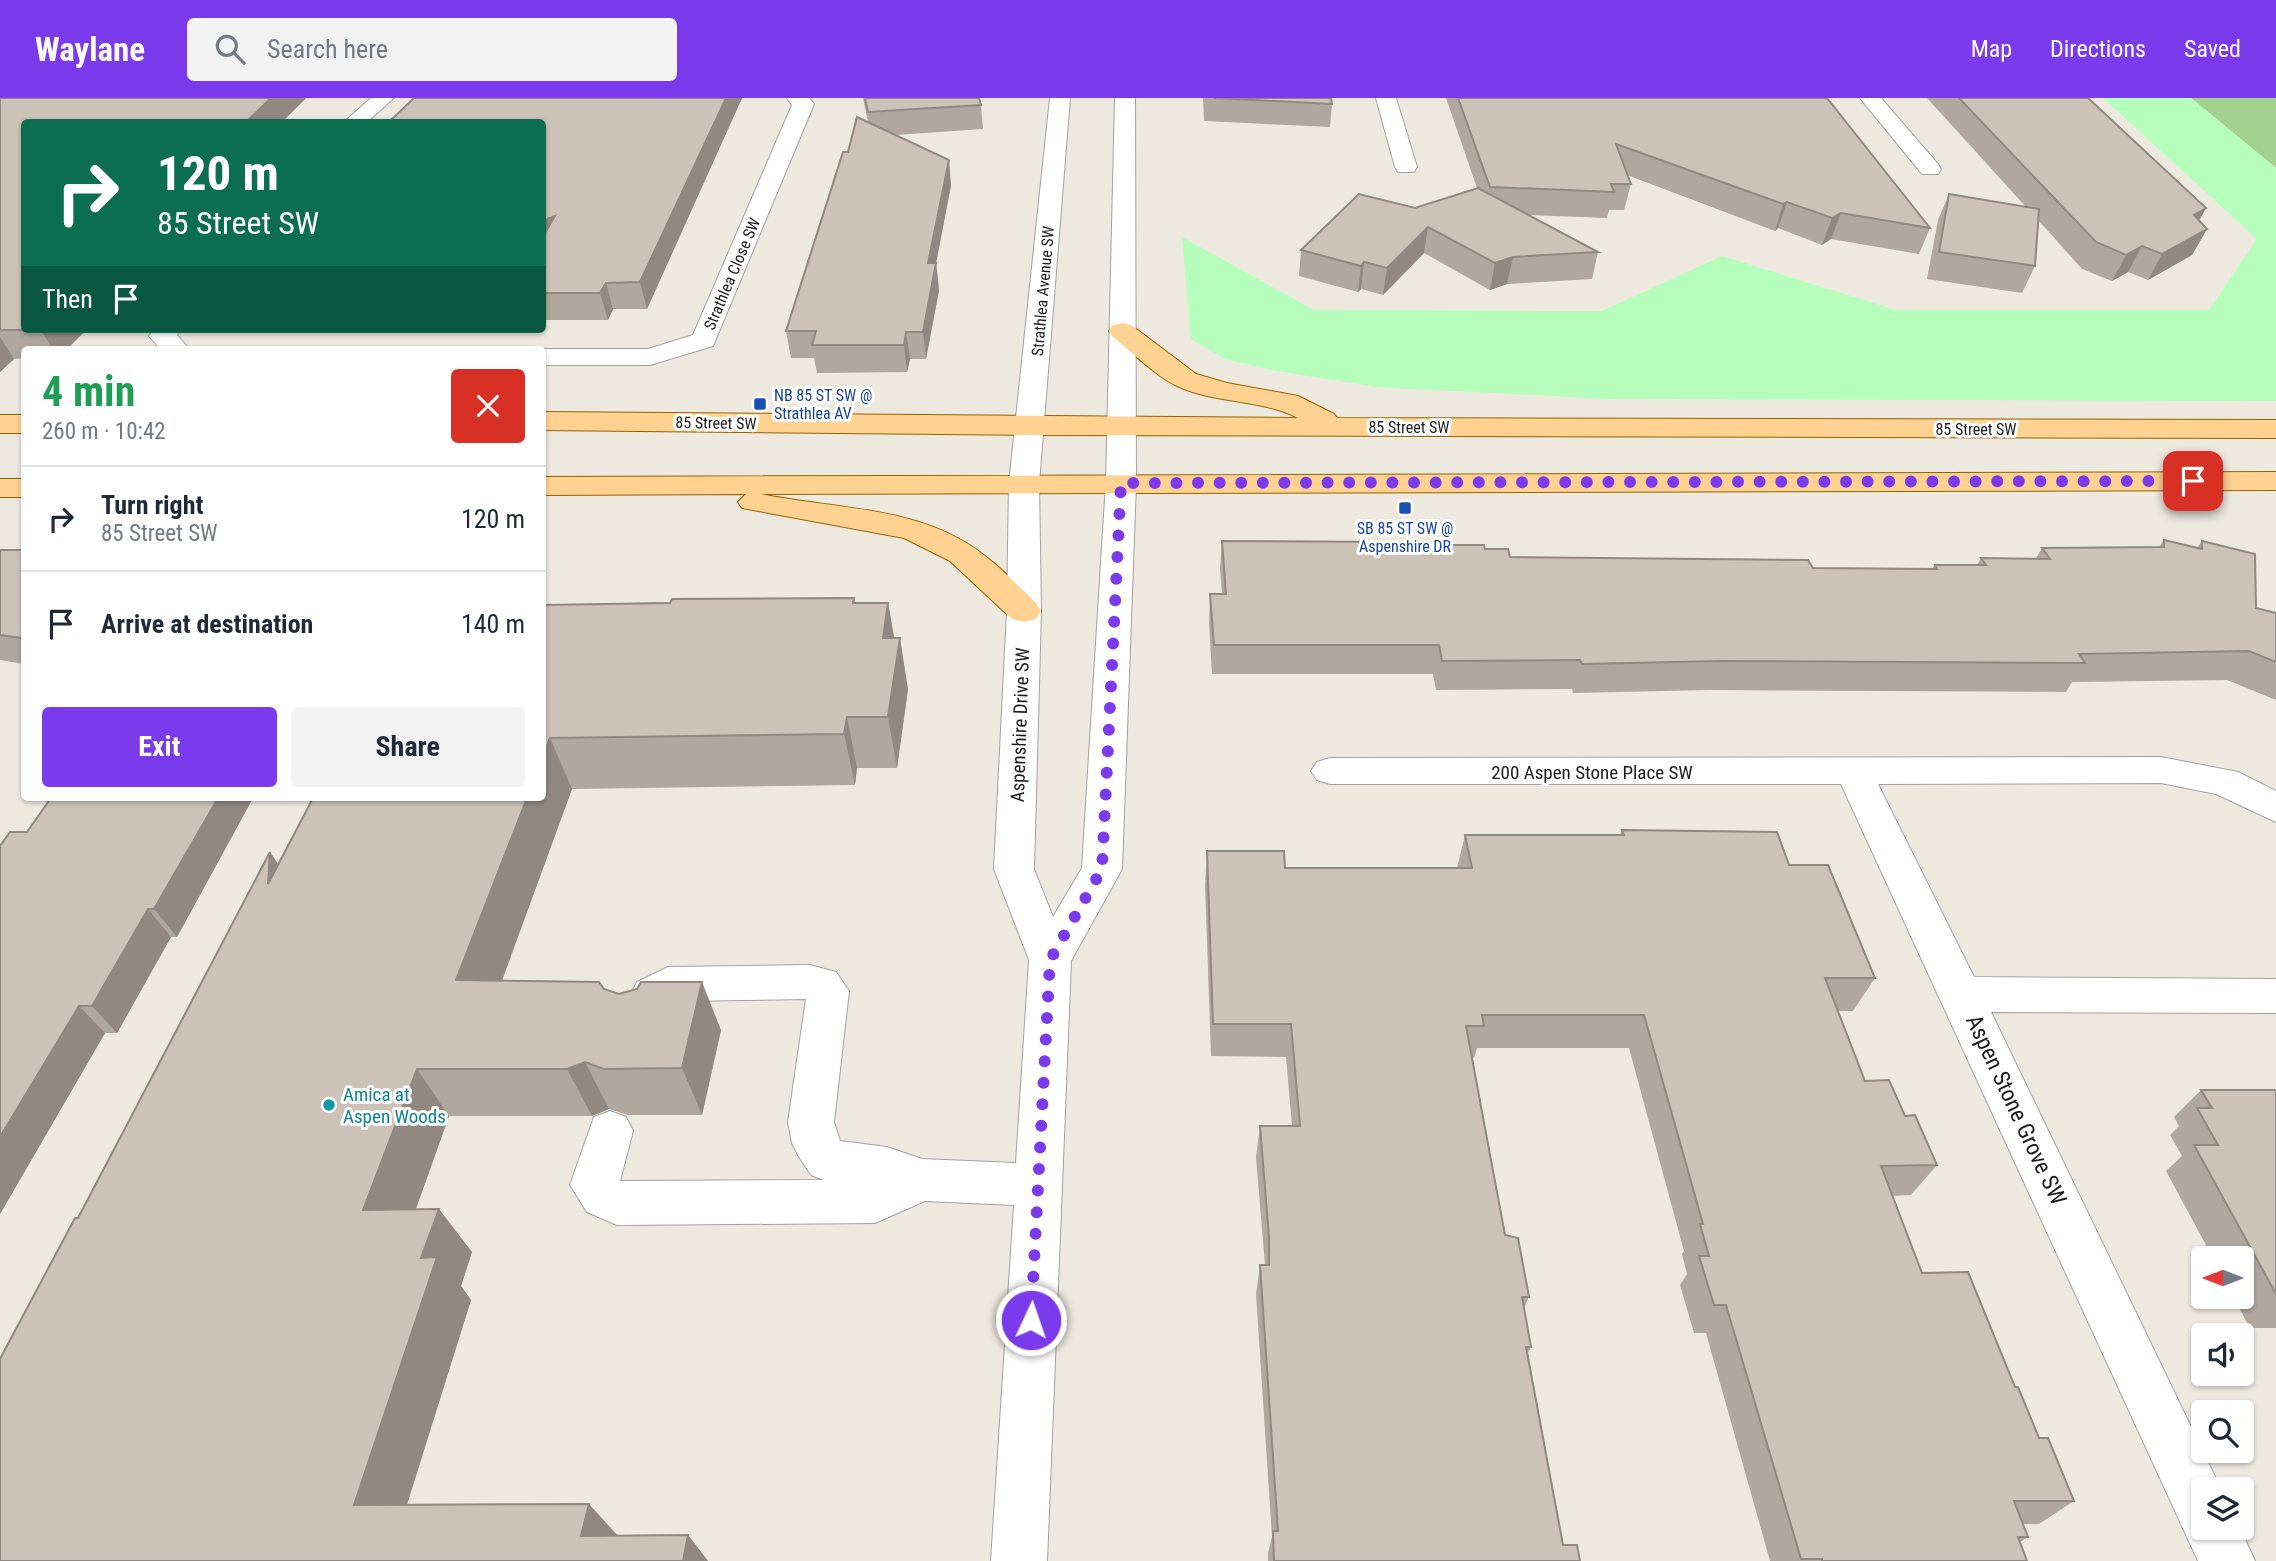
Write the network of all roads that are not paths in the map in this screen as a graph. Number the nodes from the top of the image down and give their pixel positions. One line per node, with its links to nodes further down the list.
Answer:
1 (384, 98): 7 (street)
2 (797, 98): 13 (street, Strathlea Close SW)
3 (1060, 98): 17 (street, Strathlea Avenue SW)
4 (1125, 98): 10 (street)
5 (1386, 98): 8 (street)
6 (1870, 98): 9 (street)
7 (358, 119)
8 (1406, 167)
9 (1930, 169)
10 (1122, 331): 18 (street); 19 (main road)
11 (165, 333): 12 (street)
12 (173, 346)
13 (546, 357)
14 (546, 422): 17 (main road, 85 Street SW)
15 (0, 424): 16 (main road)
16 (21, 424)
17 (1031, 426): 18 (main road, 85 Street SW); 22 (street, Strathlea Avenue SW)
18 (1121, 426): 19 (main road, 85 Street SW); 23 (street)
19 (1338, 427): 20 (main road, 85 Street SW)
20 (2276, 429)
21 (2276, 481): 23 (main road)
22 (1024, 483): 23 (main road); 24 (main road); 28 (street, Aspenshire Drive SW)
23 (1121, 483): 32 (street, Aspenshire Drive SW)
24 (679, 485): 25 (main road); 28 (main road)
25 (546, 486)
26 (0, 488): 27 (main road)
27 (21, 488)
28 (1024, 611): 32 (street, Aspenshire Drive SW)
29 (1330, 771): 30 (street, 200 Aspen Stone Place SW)
30 (1854, 772): 31 (street, 200 Aspen Stone Place SW); 33 (street)
31 (2276, 808)
32 (1050, 960): 38 (street, Aspenshire Drive SW)
33 (1961, 994): 34 (street, Aspen Stone Grove SW); 39 (street, Aspen Stone Grove SW)
34 (2276, 996)
35 (642, 1022): 37 (street)
36 (610, 1131): 37 (street)
37 (922, 1180): 38 (street)
38 (1037, 1185): 41 (street, Aspenshire Drive SW)
39 (2191, 1485)
40 (2217, 1540): 42 (street)
41 (1019, 1561)
42 (2227, 1561)

